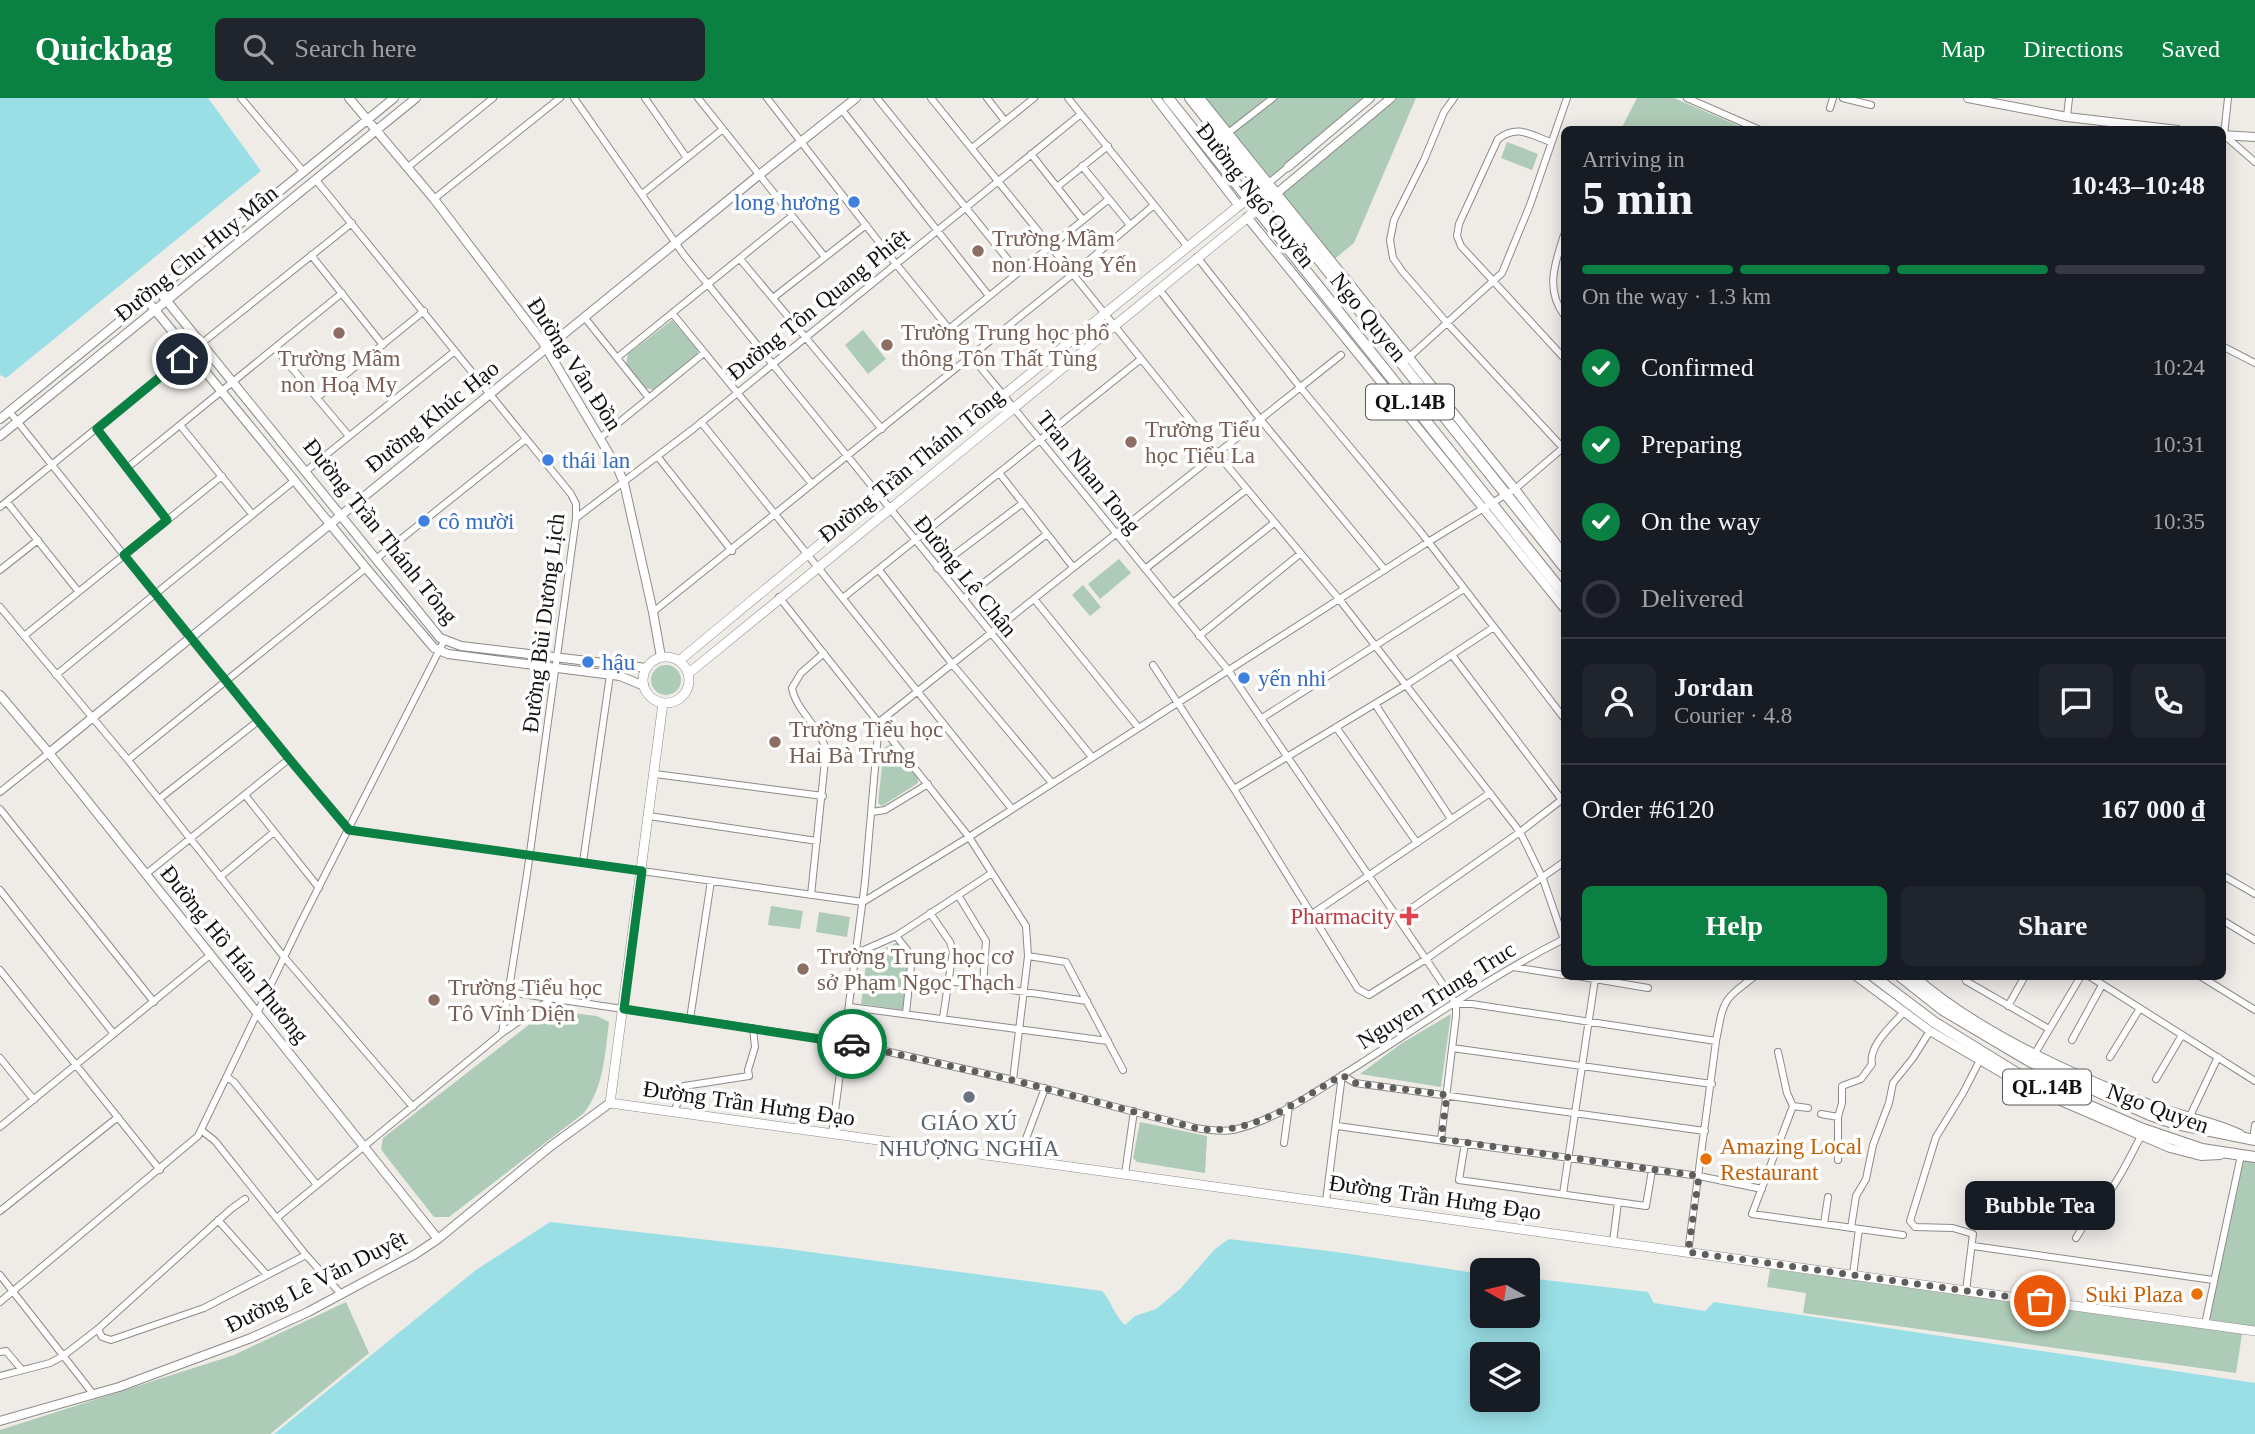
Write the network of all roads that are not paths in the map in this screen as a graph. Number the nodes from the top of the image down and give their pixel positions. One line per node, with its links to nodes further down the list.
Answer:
1 (241, 98): 58 (street)
2 (349, 98): 37 (street, Đường Vân Đồn)
3 (394, 98): 37 (street, Đường Chu Huy Mân)
4 (416, 98): 42 (street, Đường Chu Huy Mân)
5 (493, 98): 56 (street)
6 (560, 98): 66 (street)
7 (574, 98): 64 (street, Đường Lê Chân)
8 (645, 98): 53 (street)
9 (698, 98): 43 (street)
10 (769, 98): 48 (street, Tran Nhan Tong)
11 (856, 98): 34 (street, Đường Khúc Hạo)
12 (877, 98): 70 (street)
13 (931, 98): 51 (street)
14 (986, 98): 38 (street)
15 (1034, 98): 38 (street)
16 (1068, 98): 35 (street)
17 (1156, 98): 68 (street, Đường Ngô Quyền)
18 (1168, 98): 68 (highway, Ngo Quyen / QL.14B)
19 (1190, 98): 62 (highway, Ngo Quyen / QL.14B)
20 (1200, 98): 44 (street, Đường Ngô Quyền)
21 (1370, 98): 57 (street)
22 (1391, 98): 65 (street)
23 (1454, 98): 104 (street)
24 (1567, 98): 49 (street)
25 (1687, 98): 39 (street)
26 (1833, 98): 33 (street)
27 (1843, 98): 32 (street)
28 (1968, 98): 36 (street)
29 (2069, 98): 36 (street)
30 (2228, 98): 41 (street)
31 (1270, 99): 44 (street)
32 (1871, 105)
33 (1830, 108)
34 (842, 110): 48 (street, Đường Khúc Hạo); 77 (street)
35 (1081, 114): 50 (street); 52 (street, Đường Tôn Quang Phiệt)
36 (2067, 117): 40 (street)
37 (367, 120): 42 (street, Đường Vân Đồn); 58 (street, Đường Chu Huy Mân)
38 (1005, 121): 51 (street)
39 (1751, 126)
40 (2144, 126)
41 (2224, 126)
42 (376, 130): 56 (street, Đường Vân Đồn); 60 (street, Đường Chu Huy Mân)
43 (723, 130): 53 (street); 59 (street)
44 (1228, 133): 62 (street, Đường Ngô Quyền)
45 (2226, 135): 46 (street)
46 (2255, 137)
47 (2226, 138): 54 (street)
48 (801, 141): 59 (street, Đường Khúc Hạo); 75 (street, Tran Nhan Tong)
49 (1551, 142): 89 (street); 89 (street)
50 (1108, 146): 55 (street); 69 (street)
51 (972, 148): 61 (street)
52 (1031, 154): 61 (street, Đường Tôn Quang Phiệt); 63 (street)
53 (687, 158): 64 (street)
54 (2255, 162)
55 (1082, 166): 63 (street); 67 (street)
56 (408, 167): 66 (street, Đường Vân Đồn)
57 (1288, 167): 62 (street)
58 (303, 171): 92 (street, Đường Chu Huy Mân)
59 (759, 175): 72 (street); 78 (street, Đường Khúc Hạo)
60 (316, 180): 74 (street, Đường Bùi Dương Lịch); 97 (street, Đường Chu Huy Mân)
61 (998, 180): 70 (street, Đường Tôn Quang Phiệt); 79 (street)
62 (1265, 185): 65 (highway, Ngo Quyen / QL.14B); 68 (main road, Đường Trần Thánh Tông)
63 (1057, 187): 73 (street)
64 (642, 194): 78 (street, Đường Lê Chân)
65 (1273, 196): 71 (main road, Đường Trần Thánh Tông); 121 (highway, Ngo Quyen / QL.14B)
66 (434, 199): 111 (street, Đường Vân Đồn)
67 (1109, 199): 73 (street); 76 (street)
68 (1243, 202): 71 (highway, Ngo Quyen / QL.14B); 81 (main road, Đường Trần Thánh Tông)
69 (1154, 205): 76 (street); 81 (street)
70 (965, 208): 77 (street, Đường Tôn Quang Phiệt); 87 (street)
71 (1251, 213): 84 (main road, Đường Trần Thánh Tông); 164 (highway, Ngo Quyen / QL.14B)
72 (792, 216): 83 (street); 85 (street)
73 (1083, 220): 79 (street)
74 (352, 223): 82 (street); 100 (street, Đường Bùi Dương Lịch)
75 (866, 225): 83 (street); 86 (street, Tran Nhan Tong)
76 (1130, 225): 88 (street)
77 (936, 230): 86 (street, Đường Tôn Quang Phiệt); 94 (street)
78 (675, 244): 90 (street, Đường Lê Chân); 103 (street, Đường Khúc Hạo)
79 (1051, 245): 87 (street); 88 (street)
80 (1561, 246): 98 (street)
81 (1188, 247): 102 (main road, Đường Trần Thánh Tông)
82 (311, 255): 93 (street); 108 (street)
83 (825, 257): 95 (street)
84 (1198, 257): 91 (main road, Đường Trần Thánh Tông); 125 (street)
85 (740, 259): 90 (street); 95 (street)
86 (896, 264): 106 (street, Tran Nhan Tong); 107 (street, Đường Tôn Quang Phiệt)
87 (1018, 272): 94 (street)
88 (1073, 274): 102 (street); 116 (street)
89 (1494, 283): 104 (street); 118 (street)
90 (708, 286): 101 (street); 123 (street, Đường Lê Chân)
91 (1159, 289): 105 (main road, Đường Trần Thánh Tông); 135 (street)
92 (158, 290): 96 (street, Đường Chu Huy Mân); 97 (street, Đường Trần Thánh Tông)
93 (342, 293): 109 (street); 110 (street)
94 (989, 296): 106 (street)
95 (773, 298): 107 (street)
96 (146, 299): 99 (street); 133 (street, Đường Chu Huy Mân)
97 (167, 301): 99 (street, Đường Chu Huy Mân); 108 (street, Đường Trần Thánh Tông)
98 (1561, 309)
99 (156, 310): 114 (street); 136 (street, Đường Chu Huy Mân)
100 (424, 311): 109 (street); 113 (street, Đường Bùi Dương Lịch)
101 (672, 313): 115 (street); 119 (street)
102 (1105, 314): 105 (street); 129 (main road, Đường Trần Thánh Tông)
103 (585, 318): 111 (street, Đường Khúc Hạo); 119 (street)
104 (1448, 324): 121 (street); 146 (street)
105 (1115, 325): 120 (street); 132 (main road, Đường Trần Thánh Tông)
106 (950, 328): 116 (street, Tran Nhan Tong)
107 (806, 336): 123 (street, Đường Tôn Quang Phiệt); 140 (street)
108 (202, 342): 124 (street, Đường Trần Thánh Tông)
109 (383, 345): 130 (street)
110 (275, 348): 124 (street); 130 (street)
111 (547, 348): 128 (street, Đường Khúc Hạo); 143 (street, Đường Vân Đồn)
112 (2226, 348): 122 (street)
113 (455, 351): 128 (street, Đường Bùi Dương Lịch); 142 (street)
114 (190, 352): 126 (street); 139 (street)
115 (704, 353): 127 (street); 131 (street)
116 (971, 355): 129 (street, Tran Nhan Tong); 140 (street)
117 (1341, 355): 125 (street)
118 (1561, 355)
119 (618, 358): 131 (street)
120 (1141, 359): 145 (street); 148 (street)
121 (1405, 361): 160 (highway, Ngo Quyen / QL.14B)
122 (2255, 363)
123 (771, 364): 127 (street, Đường Tôn Quang Phiệt); 149 (street, Đường Lê Chân)
124 (233, 382): 126 (street); 153 (street, Đường Trần Thánh Tông)
125 (1300, 387): 135 (street); 178 (street)
126 (222, 391): 138 (street); 156 (street)
127 (736, 393): 137 (street, Đường Tôn Quang Phiệt); 158 (street)
128 (490, 394): 144 (street, Đường Bùi Dương Lịch); 169 (street, Đường Khúc Hạo)
129 (1004, 395): 132 (street, Tran Nhan Tong); 161 (main road, Đường Trần Thánh Tông)
130 (318, 397): 142 (street)
131 (649, 398): 143 (street)
132 (1014, 406): 145 (street, Tran Nhan Tong); 166 (main road, Đường Trần Thánh Tông)
133 (9, 411): 134 (street, Đường Chu Huy Mân); 136 (street)
134 (0, 419)
135 (1260, 419): 148 (street); 193 (street)
136 (18, 422): 141 (street, Đường Chu Huy Mân); 151 (street)
137 (701, 422): 150 (street, Đường Tôn Quang Phiệt); 168 (street)
138 (180, 425): 152 (street); 155 (street)
139 (97, 429): 151 (street); 152 (street)
140 (882, 429): 149 (street)
141 (0, 436)
142 (349, 436): 153 (street)
143 (600, 438): 157 (street, Đường Vân Đồn)
144 (526, 439): 170 (street, Đường Bùi Dương Lịch); 184 (street)
145 (1041, 440): 154 (street); 174 (street, Tran Nhan Tong)
146 (1561, 444)
147 (1561, 449): 160 (street)
148 (1217, 454): 159 (street); 174 (street)
149 (848, 456): 158 (street); 161 (street, Đường Lê Chân)
150 (658, 457): 157 (street, Đường Tôn Quang Phiệt); 180 (street)
151 (51, 466): 162 (street); 183 (street)
152 (127, 468): 171 (street)
153 (306, 471): 169 (street, Đường Trần Thánh Tông)
154 (1000, 474): 163 (street); 177 (street)
155 (222, 476): 167 (street); 171 (street)
156 (295, 480): 167 (street); 173 (street)
157 (624, 483): 170 (street, Đường Tôn Quang Phiệt); 206 (street, Đường Vân Đồn)
158 (812, 484): 168 (street)
159 (1247, 489): 172 (street); 190 (street)
160 (1511, 491): 164 (street); 179 (street); 185 (highway, Ngo Quyen / QL.14B)
161 (878, 496): 166 (street, Đường Lê Chân); 181 (main road, Đường Trần Thánh Tông)
162 (7, 502): 165 (street); 176 (street)
163 (1023, 503): 175 (street); 189 (street)
164 (1488, 506): 178 (street); 196 (highway, Ngo Quyen / QL.14B); 204 (street)
165 (0, 508)
166 (888, 508): 177 (street, Đường Lê Chân); 186 (main road, Đường Trần Thánh Tông)
167 (252, 514): 197 (street)
168 (776, 514): 180 (street); 181 (street)
169 (341, 515): 173 (street, Đường Khúc Hạo); 184 (street, Đường Trần Thánh Tông)
170 (576, 518): 217 (street, Đường Bùi Dương Lịch)
171 (167, 520): 183 (street)
172 (1274, 523): 182 (street); 203 (street)
173 (330, 524): 188 (street); 211 (street, Đường Khúc Hạo)
174 (1116, 532): 187 (street); 190 (street, Tran Nhan Tong)
175 (1047, 534): 187 (street); 200 (street)
176 (37, 540): 191 (street); 195 (street)
177 (915, 541): 189 (street, Đường Lê Chân); 192 (street)
178 (1428, 542): 193 (street); 194 (street)
179 (1561, 550)
180 (732, 551): 206 (street)
181 (807, 554): 186 (street); 219 (main road, Đường Trần Thánh Tông)
182 (1300, 554): 201 (street); 210 (street)
183 (124, 555): 195 (street); 197 (street)
184 (376, 559): 212 (street, Đường Trần Thánh Tông)
185 (1561, 563)
186 (817, 566): 198 (main road, Đường Trần Thánh Tông); 199 (street)
187 (1073, 567): 202 (street)
188 (366, 568): 214 (street); 228 (street)
189 (937, 568): 200 (street, Đường Lê Chân)
190 (1145, 569): 203 (street, Tran Nhan Tong)
191 (0, 570)
192 (879, 570): 199 (street); 220 (street)
193 (1385, 570): 201 (street)
194 (1464, 589): 207 (street); 213 (street)
195 (78, 591): 209 (street)
196 (1561, 591)
197 (155, 594): 211 (street); 226 (street)
198 (779, 597): 215 (street); 225 (main road, Đường Trần Thánh Tông)
199 (844, 597): 231 (street)
200 (963, 599): 208 (street, Đường Lê Chân)
201 (1339, 599): 213 (street); 224 (street)
202 (1035, 600): 208 (street); 241 (street)
203 (1173, 604): 210 (street, Tran Nhan Tong)
204 (1561, 604)
205 (0, 607): 209 (street)
206 (653, 612): 218 (street, Đường Vân Đồn)
207 (1494, 627): 216 (street); 236 (street)
208 (990, 635): 220 (street); 244 (street, Đường Lê Chân)
209 (24, 636): 226 (street)
210 (1199, 636): 224 (street, Tran Nhan Tong)
211 (190, 638): 228 (street); 237 (street, Đường Khúc Hạo)
212 (444, 640): 214 (street); 217 (street, Đường Trần Thánh Tông)
213 (1375, 646): 229 (street); 238 (street)
214 (438, 650): 222 (street); 264 (street)
215 (824, 653): 240 (street); 255 (street)
216 (1452, 655): 229 (street); 256 (street)
217 (558, 657): 222 (street, Đường Bùi Dương Lịch); 223 (street, Đường Trần Thánh Tông)
218 (661, 657): 219 (main road); 223 (main road)
219 (680, 660): 225 (main road)
220 (953, 665): 231 (street); 249 (street)
221 (1153, 665): 233 (street)
222 (556, 667): 227 (street); 271 (street, Đường Bùi Dương Lịch)
223 (646, 668): 230 (main road)
224 (1228, 670): 233 (street); 238 (street, Tran Nhan Tong)
225 (689, 673): 234 (main road)
226 (56, 675): 237 (street)
227 (610, 675): 230 (street); 272 (street)
228 (227, 682): 239 (street); 247 (street)
229 (1406, 685): 235 (street); 253 (street)
230 (644, 686): 234 (main road)
231 (918, 692): 240 (street); 260 (street)
232 (0, 695): 243 (street, Đường Hồ Hán Thương)
233 (1178, 701): 241 (street); 251 (street)
234 (663, 703): 248 (main road)
235 (1375, 704): 242 (street); 263 (street)
236 (1561, 714)
237 (92, 717): 243 (street, Đường Khúc Hạo); 247 (street)
238 (1262, 718): 245 (street, Tran Nhan Tong)
239 (258, 721): 246 (street); 257 (street)
240 (879, 722): 250 (street); 261 (street)
241 (1138, 727): 244 (street)
242 (1336, 727): 245 (street); 270 (street)
243 (49, 753): 252 (street, Đường Khúc Hạo); 276 (street, Đường Hồ Hán Thương)
244 (1092, 758): 249 (street)
245 (1288, 758): 251 (street); 277 (street, Tran Nhan Tong)
246 (289, 759): 254 (street); 264 (street)
247 (128, 760): 257 (street)
248 (654, 774): 255 (street); 262 (main road)
249 (1052, 783): 260 (street)
250 (928, 784): 261 (street); 267 (street)
251 (1234, 789): 289 (street)
252 (0, 792)
253 (1490, 793): 263 (street); 266 (street)
254 (245, 795): 265 (street); 268 (street)
255 (823, 796): 269 (street)
256 (1561, 796)
257 (159, 799): 268 (street)
258 (1561, 801): 266 (street)
259 (0, 809): 324 (street)
260 (1012, 809): 267 (street)
261 (872, 812): 287 (street)
262 (649, 816): 269 (street); 274 (main road)
263 (1451, 819): 270 (street)
264 (349, 830): 271 (street); 282 (street)
265 (274, 832): 278 (street); 282 (street)
266 (1520, 832): 280 (street); 290 (street)
267 (969, 837): 275 (street); 287 (street)
268 (190, 838): 276 (street); 278 (street)
269 (817, 841): 285 (street)
270 (1416, 843): 277 (street)
271 (530, 855): 272 (street); 320 (street, Đường Bùi Dương Lịch)
272 (583, 862): 274 (street)
273 (1561, 864): 280 (street)
274 (642, 871): 281 (street); 328 (main road)
275 (992, 873): 286 (street); 298 (street)
276 (146, 874): 297 (street, Đường Hồ Hán Thương)
277 (1370, 875): 289 (street); 290 (street, Tran Nhan Tong)
278 (220, 877): 299 (street)
279 (2226, 877): 284 (street)
280 (1543, 878): 292 (street); 300 (street)
281 (711, 881): 285 (street); 335 (street)
282 (319, 888): 299 (street)
283 (0, 890): 342 (street)
284 (2255, 894)
285 (811, 895): 287 (street)
286 (958, 895): 288 (street); 318 (street)
287 (863, 902): 296 (street)
288 (930, 913): 293 (street); 316 (street)
289 (1312, 914): 300 (street)
290 (1399, 917): 300 (street, Tran Nhan Tong)
291 (2226, 922): 294 (street)
292 (1561, 930)
293 (896, 936): 296 (street); 333 (street)
294 (2255, 940)
295 (1561, 941): 301 (street, Nguyen Trung Truc)
296 (857, 953): 327 (street)
297 (210, 955): 324 (street); 332 (street, Đường Hồ Hán Thương)
298 (1028, 956): 321 (street); 323 (street)
299 (284, 957): 332 (street); 370 (street)
300 (1426, 959): 325 (street, Tran Nhan Tong)
301 (1511, 967): 303 (street); 325 (street, Nguyen Trung Truc)
302 (0, 970): 356 (street)
303 (1561, 975)
304 (1595, 980): 336 (street)
305 (1601, 980): 319 (street)
306 (1750, 980): 346 (street)
307 (1861, 980): 331 (street)
308 (1877, 980): 391 (highway, Ngo Quyen / QL.14B)
309 (1905, 980): 387 (highway, Ngo Quyen / QL.14B)
310 (1919, 980): 350 (street)
311 (1966, 980): 326 (street)
312 (2023, 980): 326 (street)
313 (2079, 980): 339 (street)
314 (2095, 980): 317 (street)
315 (2206, 980): 330 (street)
316 (948, 981): 318 (street); 334 (street)
317 (2102, 985): 329 (street); 344 (street)
318 (983, 986): 321 (street)
319 (1648, 988)
320 (508, 992): 322 (street, Nguyen Trung Truc); 341 (street, Đường Bùi Dương Lịch)
321 (1024, 992): 323 (street); 338 (street)
322 (551, 999): 328 (street, Nguyen Trung Truc); 341 (street)
323 (1087, 1001): 345 (street)
324 (154, 1002): 342 (street)
325 (1456, 1004): 336 (street); 348 (street); 358 (street, Nguyen Trung Truc)
326 (2008, 1006): 339 (street)
327 (850, 1007): 333 (street); 347 (street)
328 (624, 1009): 335 (street, Nguyen Trung Truc); 367 (main road)
329 (2140, 1009): 343 (street); 351 (street)
330 (2255, 1010)
331 (1904, 1012): 340 (street); 378 (street)
332 (257, 1013): 359 (street); 390 (street, Đường Hồ Hán Thương)
333 (906, 1013): 334 (street)
334 (943, 1018): 338 (street)
335 (690, 1019): 337 (street, Nguyen Trung Truc)
336 (1588, 1022): 346 (street); 355 (street)
337 (753, 1028): 347 (street, Nguyen Trung Truc); 373 (street)
338 (1019, 1029): 345 (street); 361 (street)
339 (2049, 1029): 350 (street)
340 (1930, 1031): 354 (street); 411 (street)
341 (502, 1033): 370 (street)
342 (114, 1034): 356 (street)
343 (2182, 1035): 352 (street); 360 (street)
344 (2072, 1040)
345 (1108, 1041): 357 (street)
346 (1716, 1041): 363 (street)
347 (845, 1042): 361 (street, Nguyen Trung Truc); 384 (street)
348 (1452, 1048): 355 (street); 365 (street)
349 (1778, 1052): 369 (street)
350 (2034, 1055): 376 (street)
351 (2110, 1057)
352 (2218, 1057): 362 (street); 376 (street)
353 (0, 1058): 366 (street)
354 (1980, 1060): 385 (street); 416 (street)
355 (1583, 1064): 363 (street); 374 (street)
356 (77, 1066): 366 (street); 377 (street)
357 (1123, 1070)
358 (1342, 1075): 365 (street); 368 (street, Nguyen Trung Truc); 381 (street)
359 (227, 1077): 382 (street); 400 (street)
360 (2156, 1079)
361 (1013, 1080): 364 (street, Nguyen Trung Truc)
362 (2255, 1081)
363 (1712, 1084): 383 (street)
364 (1045, 1088): 372 (street, Nguyen Trung Truc); 394 (street)
365 (1447, 1095): 374 (street); 386 (street)
366 (34, 1100): 379 (street)
367 (610, 1103): 373 (main road, Đường Trần Hưng Đạo); 414 (street, Đường Lê Văn Duyệt)
368 (1289, 1106): 372 (street, Nguyen Trung Truc); 388 (street)
369 (1793, 1106): 371 (street); 401 (street)
370 (413, 1107): 390 (street)
371 (1808, 1108)
372 (1134, 1111): 398 (street)
373 (674, 1112): 384 (main road, Đường Trần Hưng Đạo)
374 (1575, 1113): 383 (street); 393 (street)
375 (1821, 1114): 378 (street)
376 (2190, 1116): 387 (street)
377 (118, 1117): 396 (street); 407 (street)
378 (1838, 1117): 395 (street)
379 (1, 1125)
380 (2255, 1125): 387 (street)
381 (1337, 1126): 386 (street); 405 (street)
382 (201, 1130): 396 (street); 408 (street)
383 (1705, 1131): 399 (street)
384 (832, 1133): 394 (main road, Đường Trần Hưng Đạo)
385 (2141, 1136): 391 (street); 413 (street)
386 (1441, 1139): 389 (street)
387 (2254, 1140)
388 (1284, 1143)
389 (1465, 1143): 393 (street); 402 (street)
390 (364, 1147): 400 (street); 414 (street, Đường Hồ Hán Thương)
391 (2241, 1155): 392 (highway, Ngo Quyen / QL.14B); 422 (street)
392 (2255, 1157)
393 (1569, 1158): 397 (street); 402 (street)
394 (1018, 1160): 398 (main road, Đường Trần Hưng Đạo)
395 (1838, 1160)
396 (160, 1170): 424 (street)
397 (1651, 1170): 399 (street); 406 (street)
398 (1125, 1174): 405 (main road, Đường Trần Hưng Đạo)
399 (1699, 1176): 401 (street); 417 (street)
400 (317, 1185): 408 (street)
401 (1762, 1189): 410 (street)
402 (1563, 1194): 406 (street)
403 (1828, 1197): 410 (street)
404 (245, 1199): 409 (street)
405 (1326, 1201): 415 (main road, Đường Trần Hưng Đạo)
406 (1618, 1202): 415 (street)
407 (0, 1211)
408 (278, 1217): 418 (street)
409 (218, 1220): 420 (street); 428 (street)
410 (1824, 1224): 411 (street)
411 (1855, 1228): 412 (street); 421 (street)
412 (1903, 1235)
413 (2076, 1238)
414 (438, 1239): 425 (street, Đường Lê Văn Duyệt)
415 (1613, 1242): 417 (main road, Đường Trần Hưng Đạo)
416 (1973, 1246): 422 (street); 423 (street)
417 (1688, 1252): 421 (main road, Đường Trần Hưng Đạo)
418 (306, 1255): 420 (street); 425 (street)
419 (0, 1275): 424 (street)
420 (267, 1275): 428 (street)
421 (1853, 1275): 423 (main road, Đường Trần Hưng Đạo)
422 (2213, 1280): 427 (street)
423 (1966, 1291): 427 (main road, Đường Trần Hưng Đạo)
424 (13, 1292): 426 (street); 432 (street)
425 (341, 1294): 435 (street, Đường Lê Văn Duyệt)
426 (0, 1302)
427 (2205, 1324): 429 (main road, Đường Trần Hưng Đạo)
428 (97, 1329): 432 (street)
429 (2255, 1331)
430 (0, 1342): 431 (street)
431 (3, 1351): 433 (street)
432 (63, 1356): 433 (street); 435 (street)
433 (22, 1370): 434 (street)
434 (0, 1376)
435 (94, 1395): 436 (street, Đường Lê Văn Duyệt)
436 (0, 1421)

